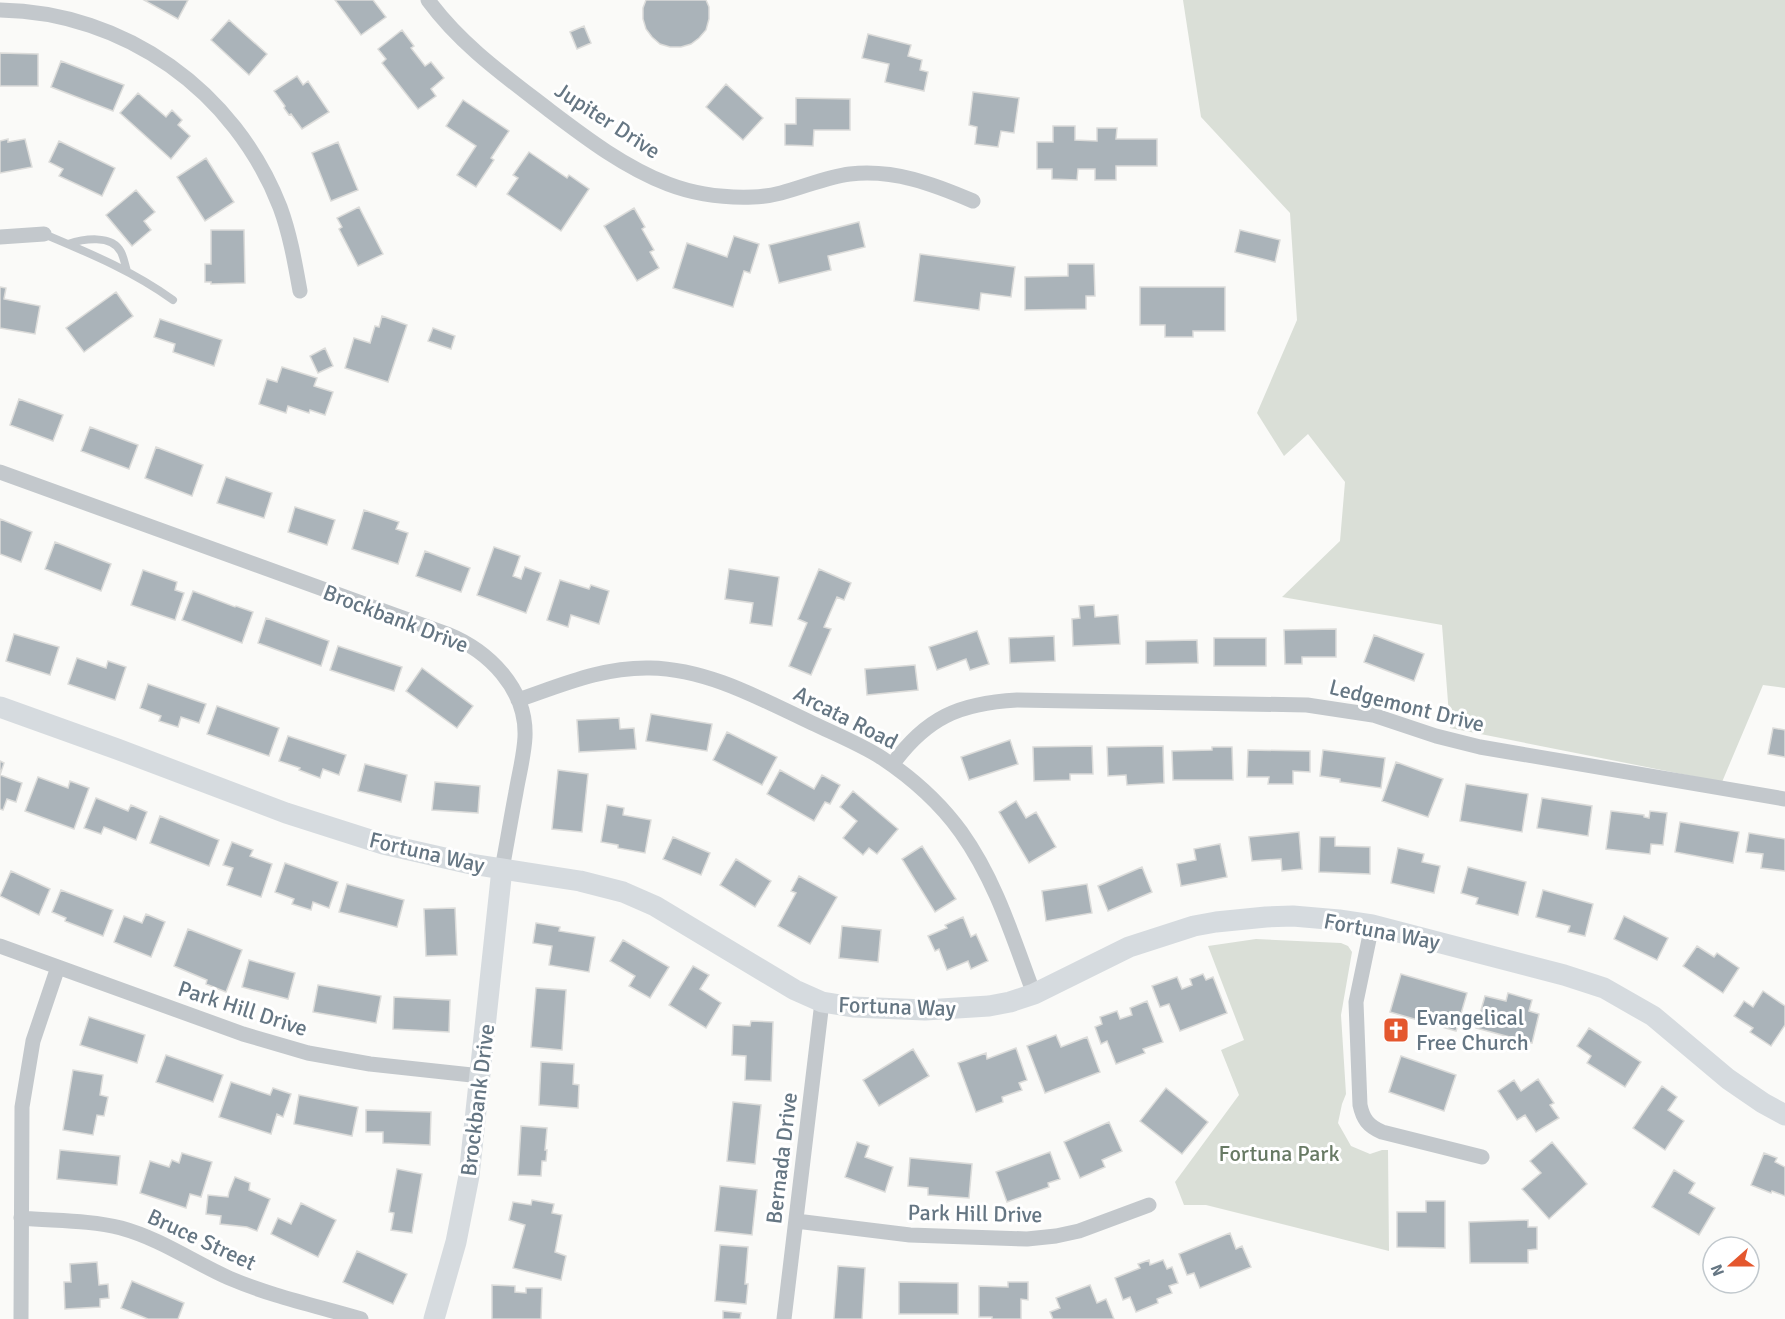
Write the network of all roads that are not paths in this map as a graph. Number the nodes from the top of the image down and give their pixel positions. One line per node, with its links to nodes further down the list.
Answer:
1 (428, 0): 3 (street, Jupiter Drive)
2 (0, 10): 8 (street)
3 (973, 201)
4 (44, 234): 5 (street); 6 (lane)
5 (0, 237)
6 (68, 244): 7 (lane); 7 (lane)
7 (127, 271): 9 (lane)
8 (300, 291)
9 (173, 300)
10 (0, 472): 11 (street, Brockbank Drive)
11 (518, 700): 13 (street, Arcata Road); 15 (street, Brockbank Drive)
12 (0, 707): 15 (street, Fortuna Way)
13 (892, 765): 14 (street, Ledgemont Drive); 19 (street, Arcata Road)
14 (1785, 799)
15 (502, 869): 20 (street, Fortuna Way); 21 (street, Brockbank Drive)
16 (1372, 925): 19 (street, Fortuna Way); 22 (street, Fortuna Way); 23 (street)
17 (0, 946): 18 (street, Park Hill Drive)
18 (58, 967): 21 (street, Park Hill Drive); 25 (street)
19 (1034, 994): 20 (street, Fortuna Way)
20 (822, 1002): 26 (street, Bernada Drive)
21 (481, 1076): 29 (street, Brockbank Drive)
22 (1785, 1114)
23 (1482, 1156)
24 (1149, 1205): 26 (street, Park Hill Drive)
25 (21, 1218): 27 (street); 28 (street, Bruce Street)
26 (796, 1221): 30 (street, Bernada Drive)
27 (21, 1319)
28 (361, 1319)
29 (434, 1319)
30 (784, 1319)

